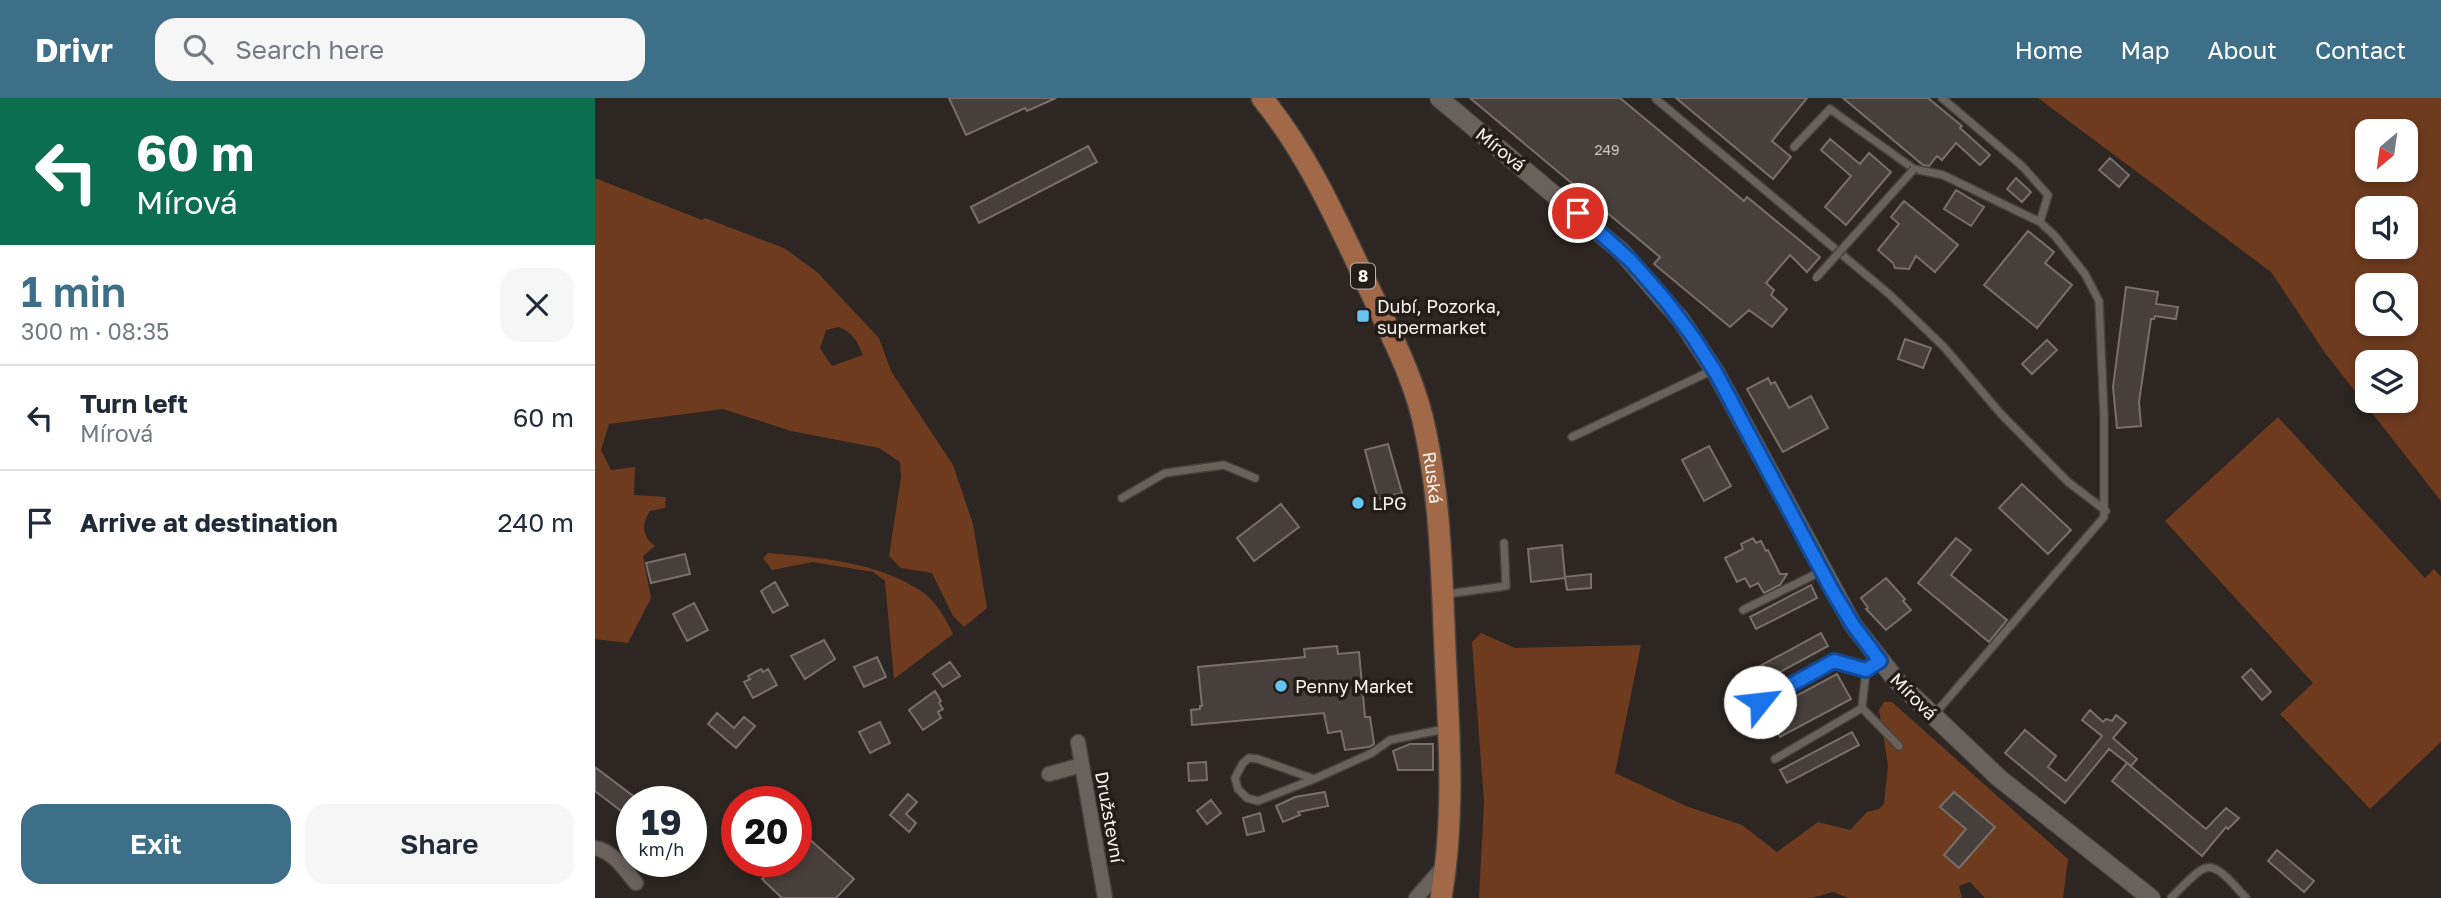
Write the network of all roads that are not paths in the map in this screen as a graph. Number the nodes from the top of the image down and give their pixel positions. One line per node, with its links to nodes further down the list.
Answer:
1 (1262, 98): 16 (main road, Ruská / 8)
2 (1439, 98): 9 (street, Mírová)
3 (1942, 98): 7 (lane)
4 (1656, 99): 13 (lane)
5 (1794, 147): 6 (lane)
6 (1914, 169): 7 (lane); 8 (lane, bridge)
7 (2040, 222): 13 (lane)
8 (1816, 278)
9 (1714, 370): 10 (lane); 15 (street, Mírová)
10 (1572, 437)
11 (1255, 478): 12 (lane)
12 (1122, 498)
13 (2106, 511): 21 (lane)
14 (1504, 543): 16 (lane)
15 (1822, 571): 17 (lane); 18 (street, Mírová)
16 (1442, 594): 22 (main road, Ruská / 8)
17 (1743, 610)
18 (1873, 666): 19 (lane); 20 (lane); 21 (street, Mírová)
19 (1760, 702)
20 (1862, 708): 24 (lane); 25 (lane)
21 (1933, 716): 35 (street, Mírová)
22 (1449, 728): 28 (lane); 30 (main road, Ruská / 8)
23 (1078, 742): 26 (street, Družstevní)
24 (1899, 747)
25 (1775, 759)
26 (1082, 765): 27 (street); 32 (street, Družstevní)
27 (1049, 774)
28 (1314, 779): 28 (lane)
29 (595, 848): 31 (street)
30 (1447, 863): 33 (street); 34 (main road, Ruská / 8)
31 (636, 883)
32 (1105, 898)
33 (1416, 898)
34 (1441, 898)
35 (2151, 898)
36 (2171, 898): 37 (lane)
37 (2246, 898)

